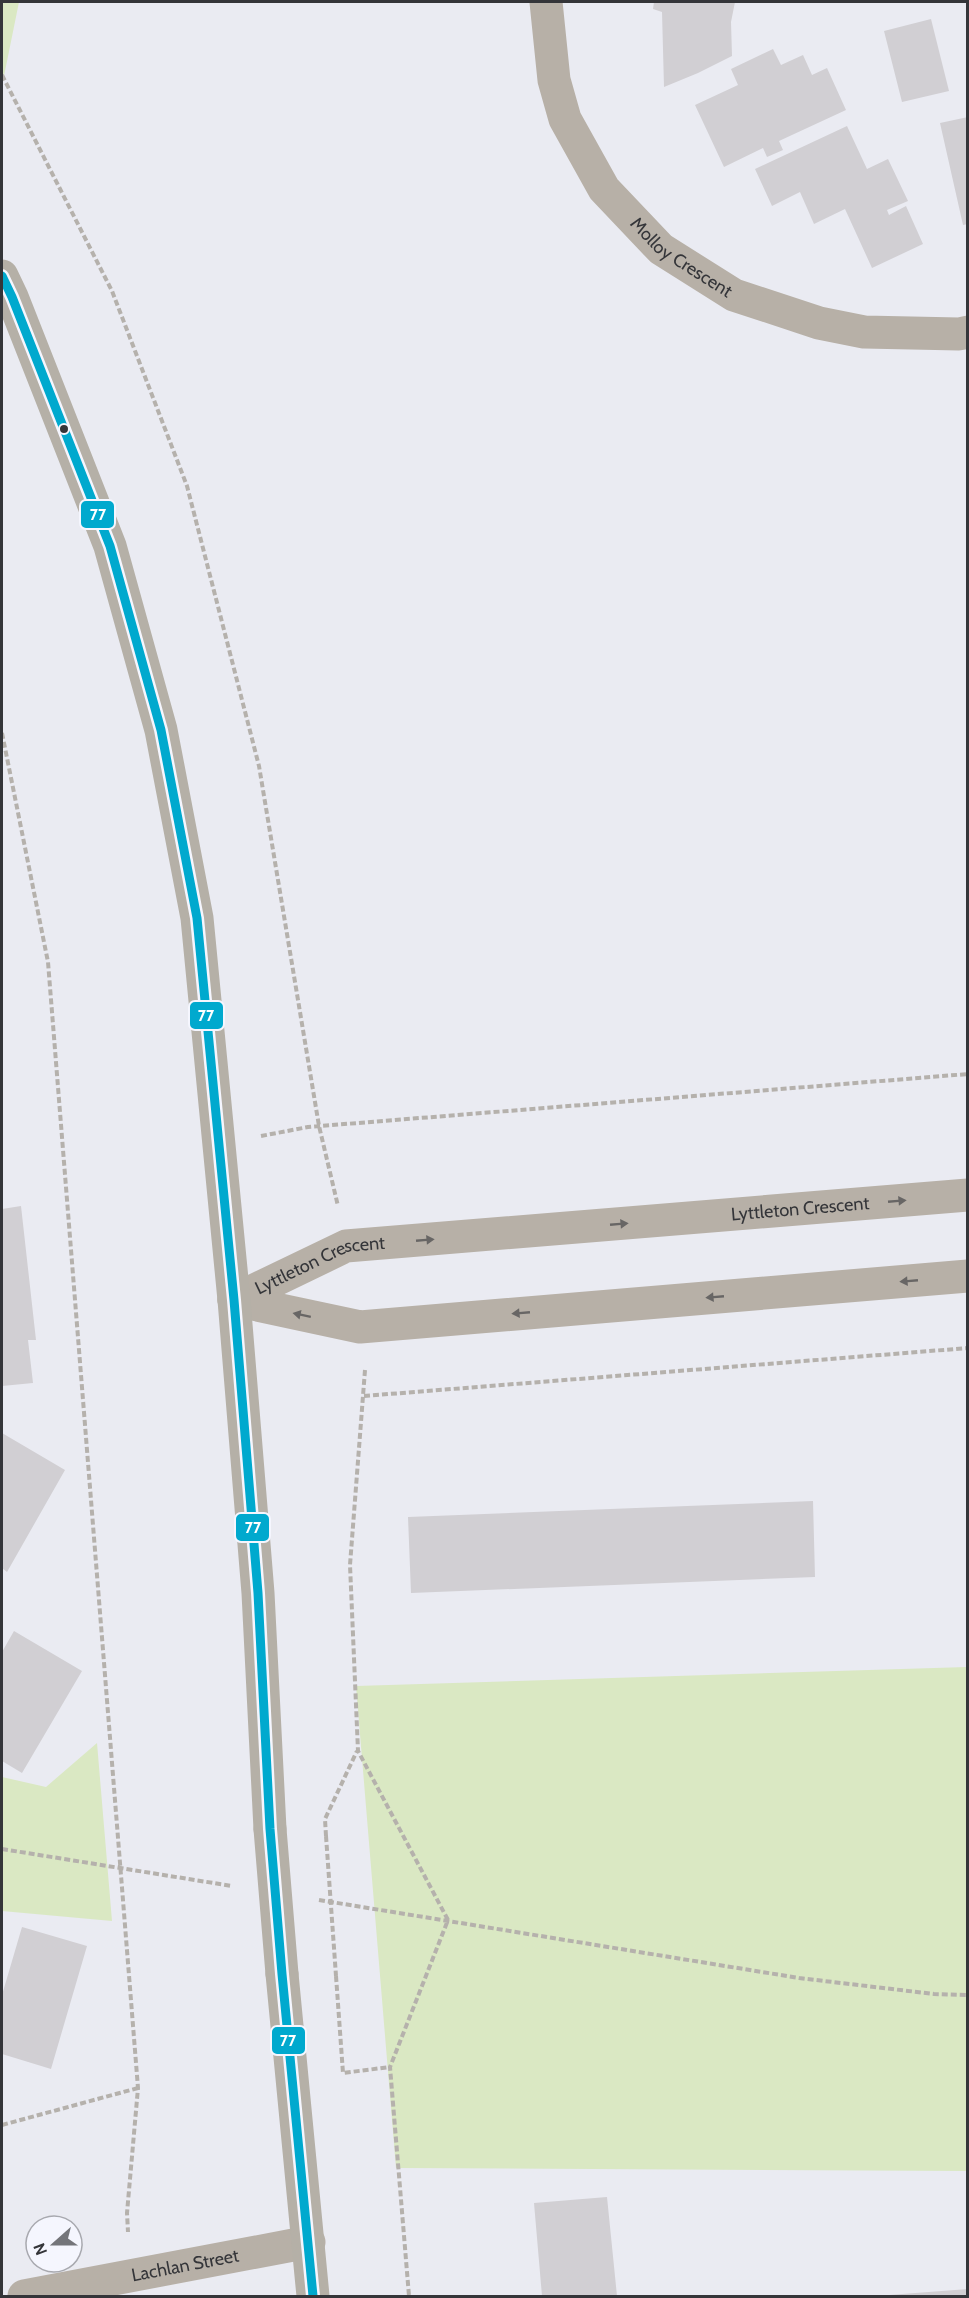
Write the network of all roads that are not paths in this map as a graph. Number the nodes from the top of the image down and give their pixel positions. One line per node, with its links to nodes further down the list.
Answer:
1 (546, 2): 3 (street, Molloy Crescent)
2 (2, 276): 6 (main road)
3 (968, 332)
4 (968, 1196): 6 (street, Lyttleton Crescent, one-way to 4)
5 (968, 1276): 6 (street, Lyttleton Crescent, one-way to 6)
6 (234, 1300): 7 (main road, bridge)
7 (309, 2242): 8 (street, Lachlan Street); 9 (main road)
8 (24, 2296)
9 (314, 2296)

